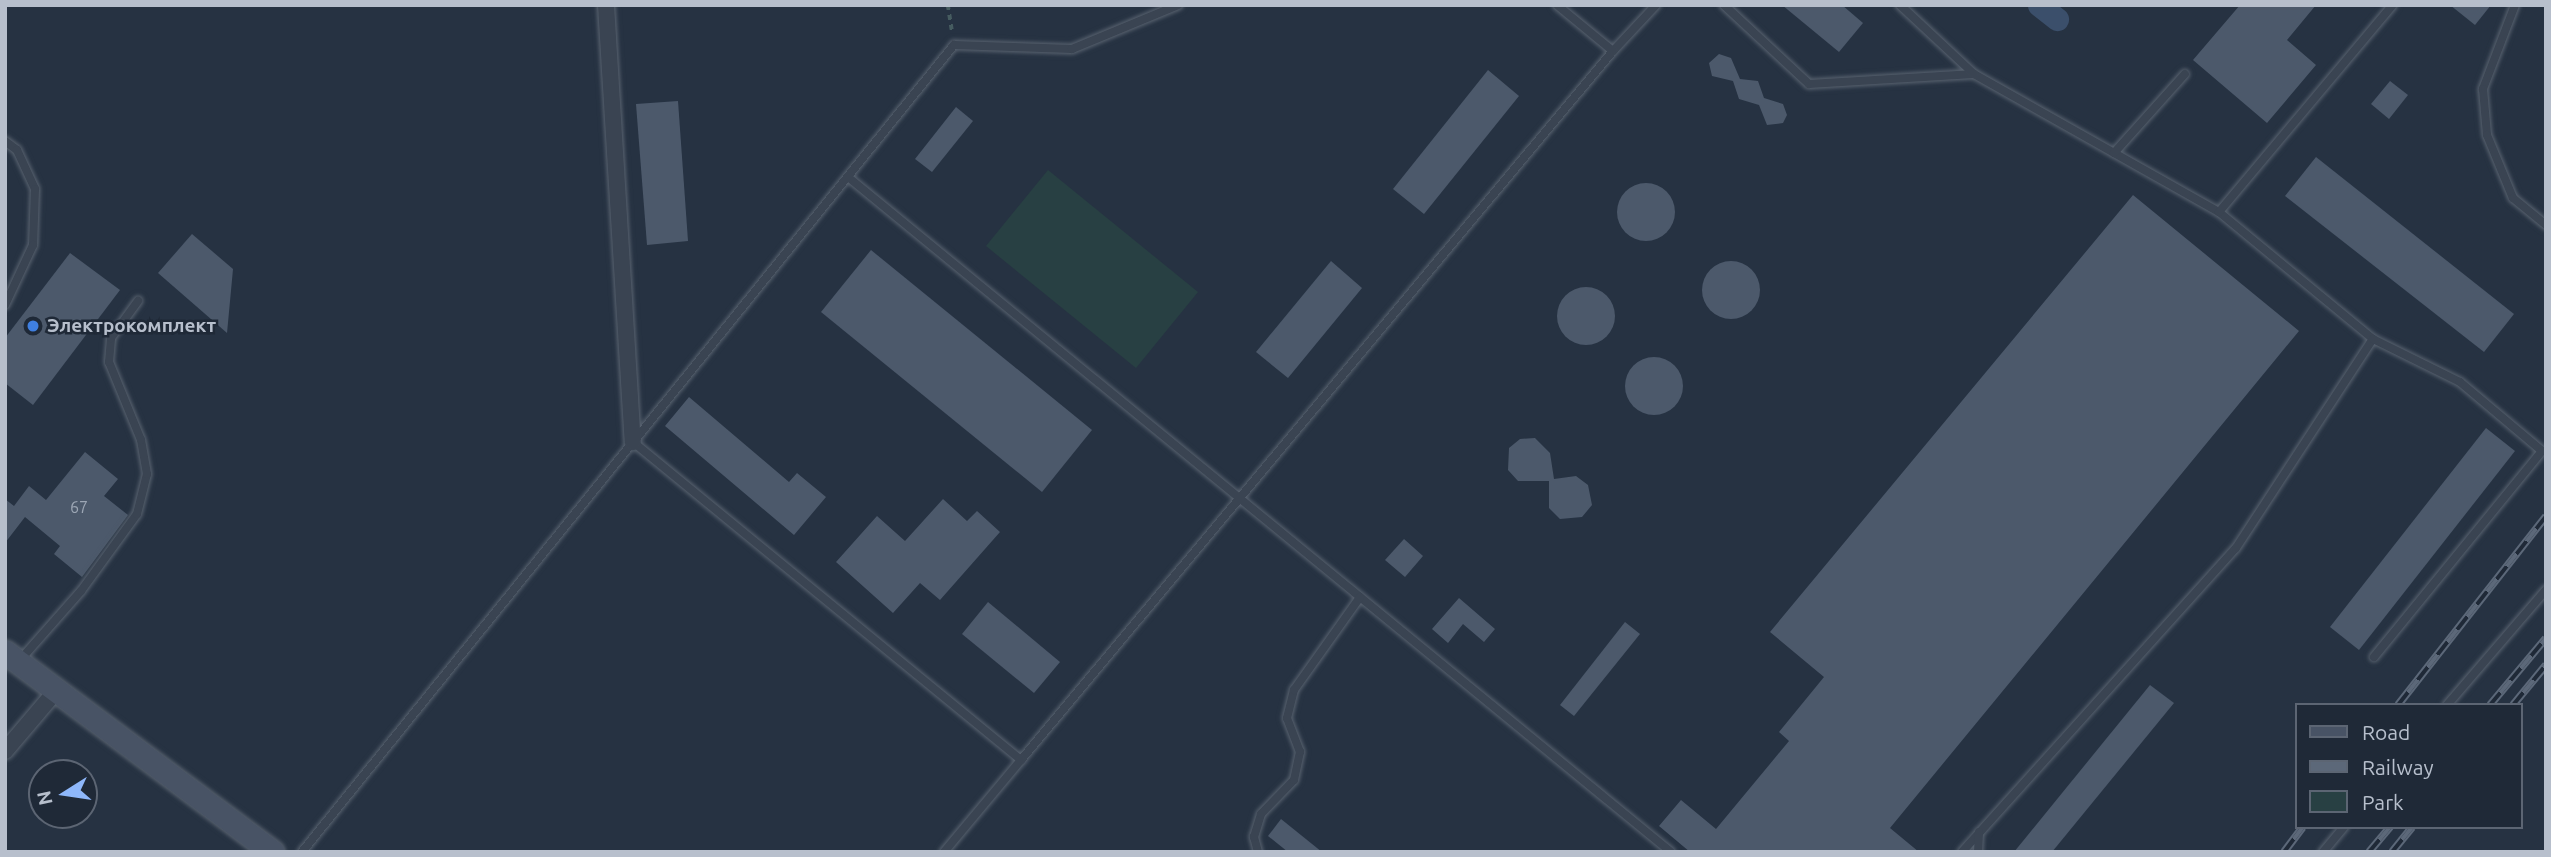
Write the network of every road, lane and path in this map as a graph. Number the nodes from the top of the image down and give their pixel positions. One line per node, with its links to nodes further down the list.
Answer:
1 (606, 5): 22 (street)
2 (948, 5): 10 (path)
3 (1178, 5): 10 (lane)
4 (1557, 5): 11 (lane)
5 (1657, 5): 11 (lane)
6 (1724, 5): 12 (lane)
7 (1900, 5): 12 (lane)
8 (2393, 5): 17 (lane)
9 (2515, 5): 18 (lane)
10 (954, 45): 16 (lane)
11 (1613, 51): 23 (lane)
12 (1974, 74): 15 (lane)
13 (2185, 74): 15 (lane)
14 (5, 141): 20 (lane)
15 (2114, 153): 17 (lane)
16 (848, 177): 22 (lane); 23 (lane)
17 (2219, 212): 21 (lane)
18 (2546, 225)
19 (138, 301): 26 (lane)
20 (5, 305)
21 (2373, 340): 27 (lane); 33 (lane)
22 (633, 442): 31 (lane); 35 (lane)
23 (1240, 499): 25 (lane); 31 (lane)
24 (2546, 590): 29 (lane)
25 (1360, 597): 37 (lane); 38 (lane)
26 (12, 657): 28 (main road)
27 (2374, 657)
28 (55, 692): 30 (street); 34 (main road)
29 (2449, 703)
30 (5, 751)
31 (1021, 760): 36 (lane)
32 (2342, 829): 41 (lane)
33 (1979, 832): 39 (lane); 40 (lane)
34 (272, 852)
35 (302, 852)
36 (944, 852)
37 (1258, 852)
38 (1671, 852)
39 (1962, 852)
40 (1978, 852)
41 (2323, 852)

